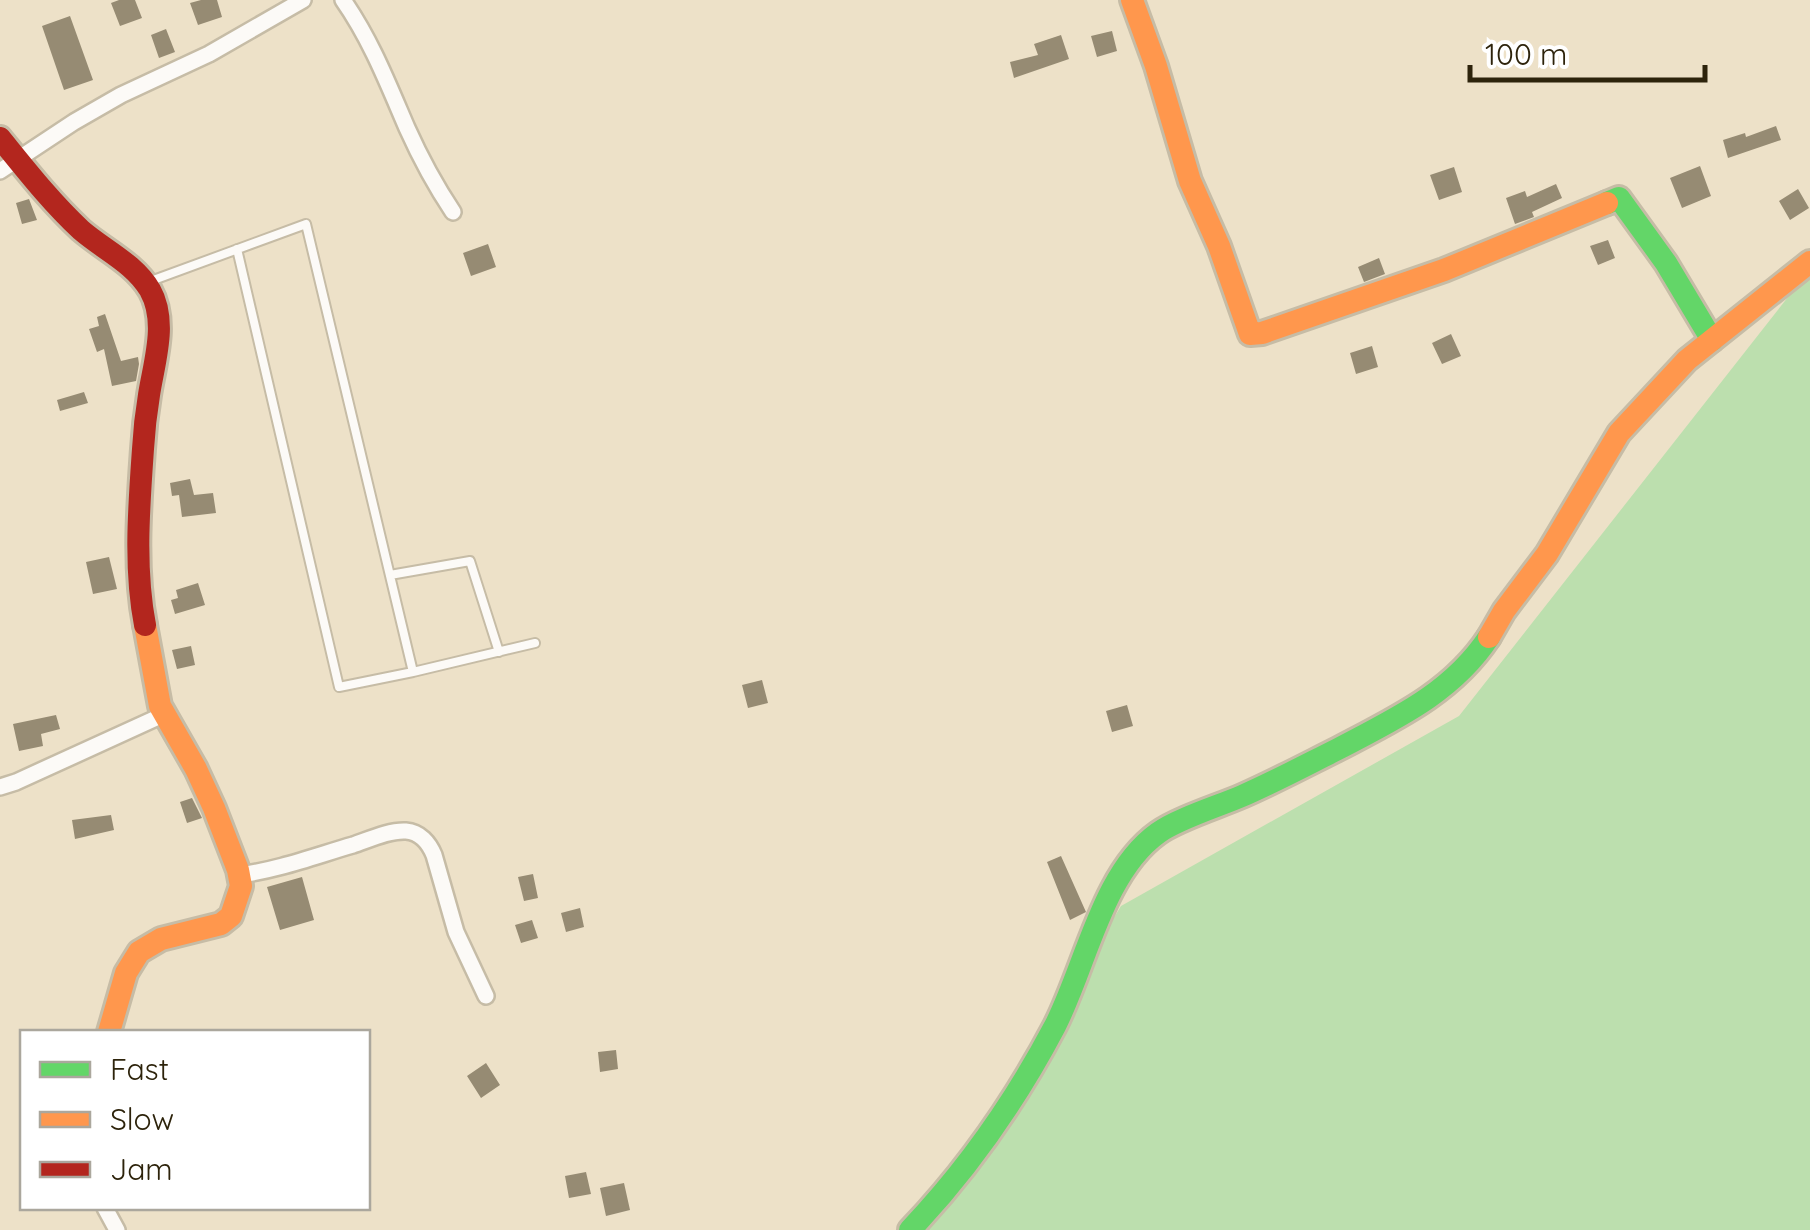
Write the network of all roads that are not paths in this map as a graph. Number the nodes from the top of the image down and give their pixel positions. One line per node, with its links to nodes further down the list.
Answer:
1 (303, 0): 5 (street)
2 (344, 0): 6 (street)
3 (1132, 0): 10 (street)
4 (0, 138): 5 (street)
5 (17, 169): 9 (street)
6 (452, 212)
7 (237, 250): 9 (lane); 11 (lane); 14 (lane)
8 (1810, 262): 10 (street)
9 (144, 284): 15 (street)
10 (1712, 340): 20 (street)
11 (390, 575): 13 (lane); 14 (lane)
12 (536, 643): 13 (lane)
13 (499, 652): 14 (lane)
14 (413, 672)
15 (165, 714): 16 (street); 17 (street)
16 (0, 787)
17 (239, 875): 18 (street); 19 (street)
18 (486, 996)
19 (109, 1030)
20 (910, 1230)

